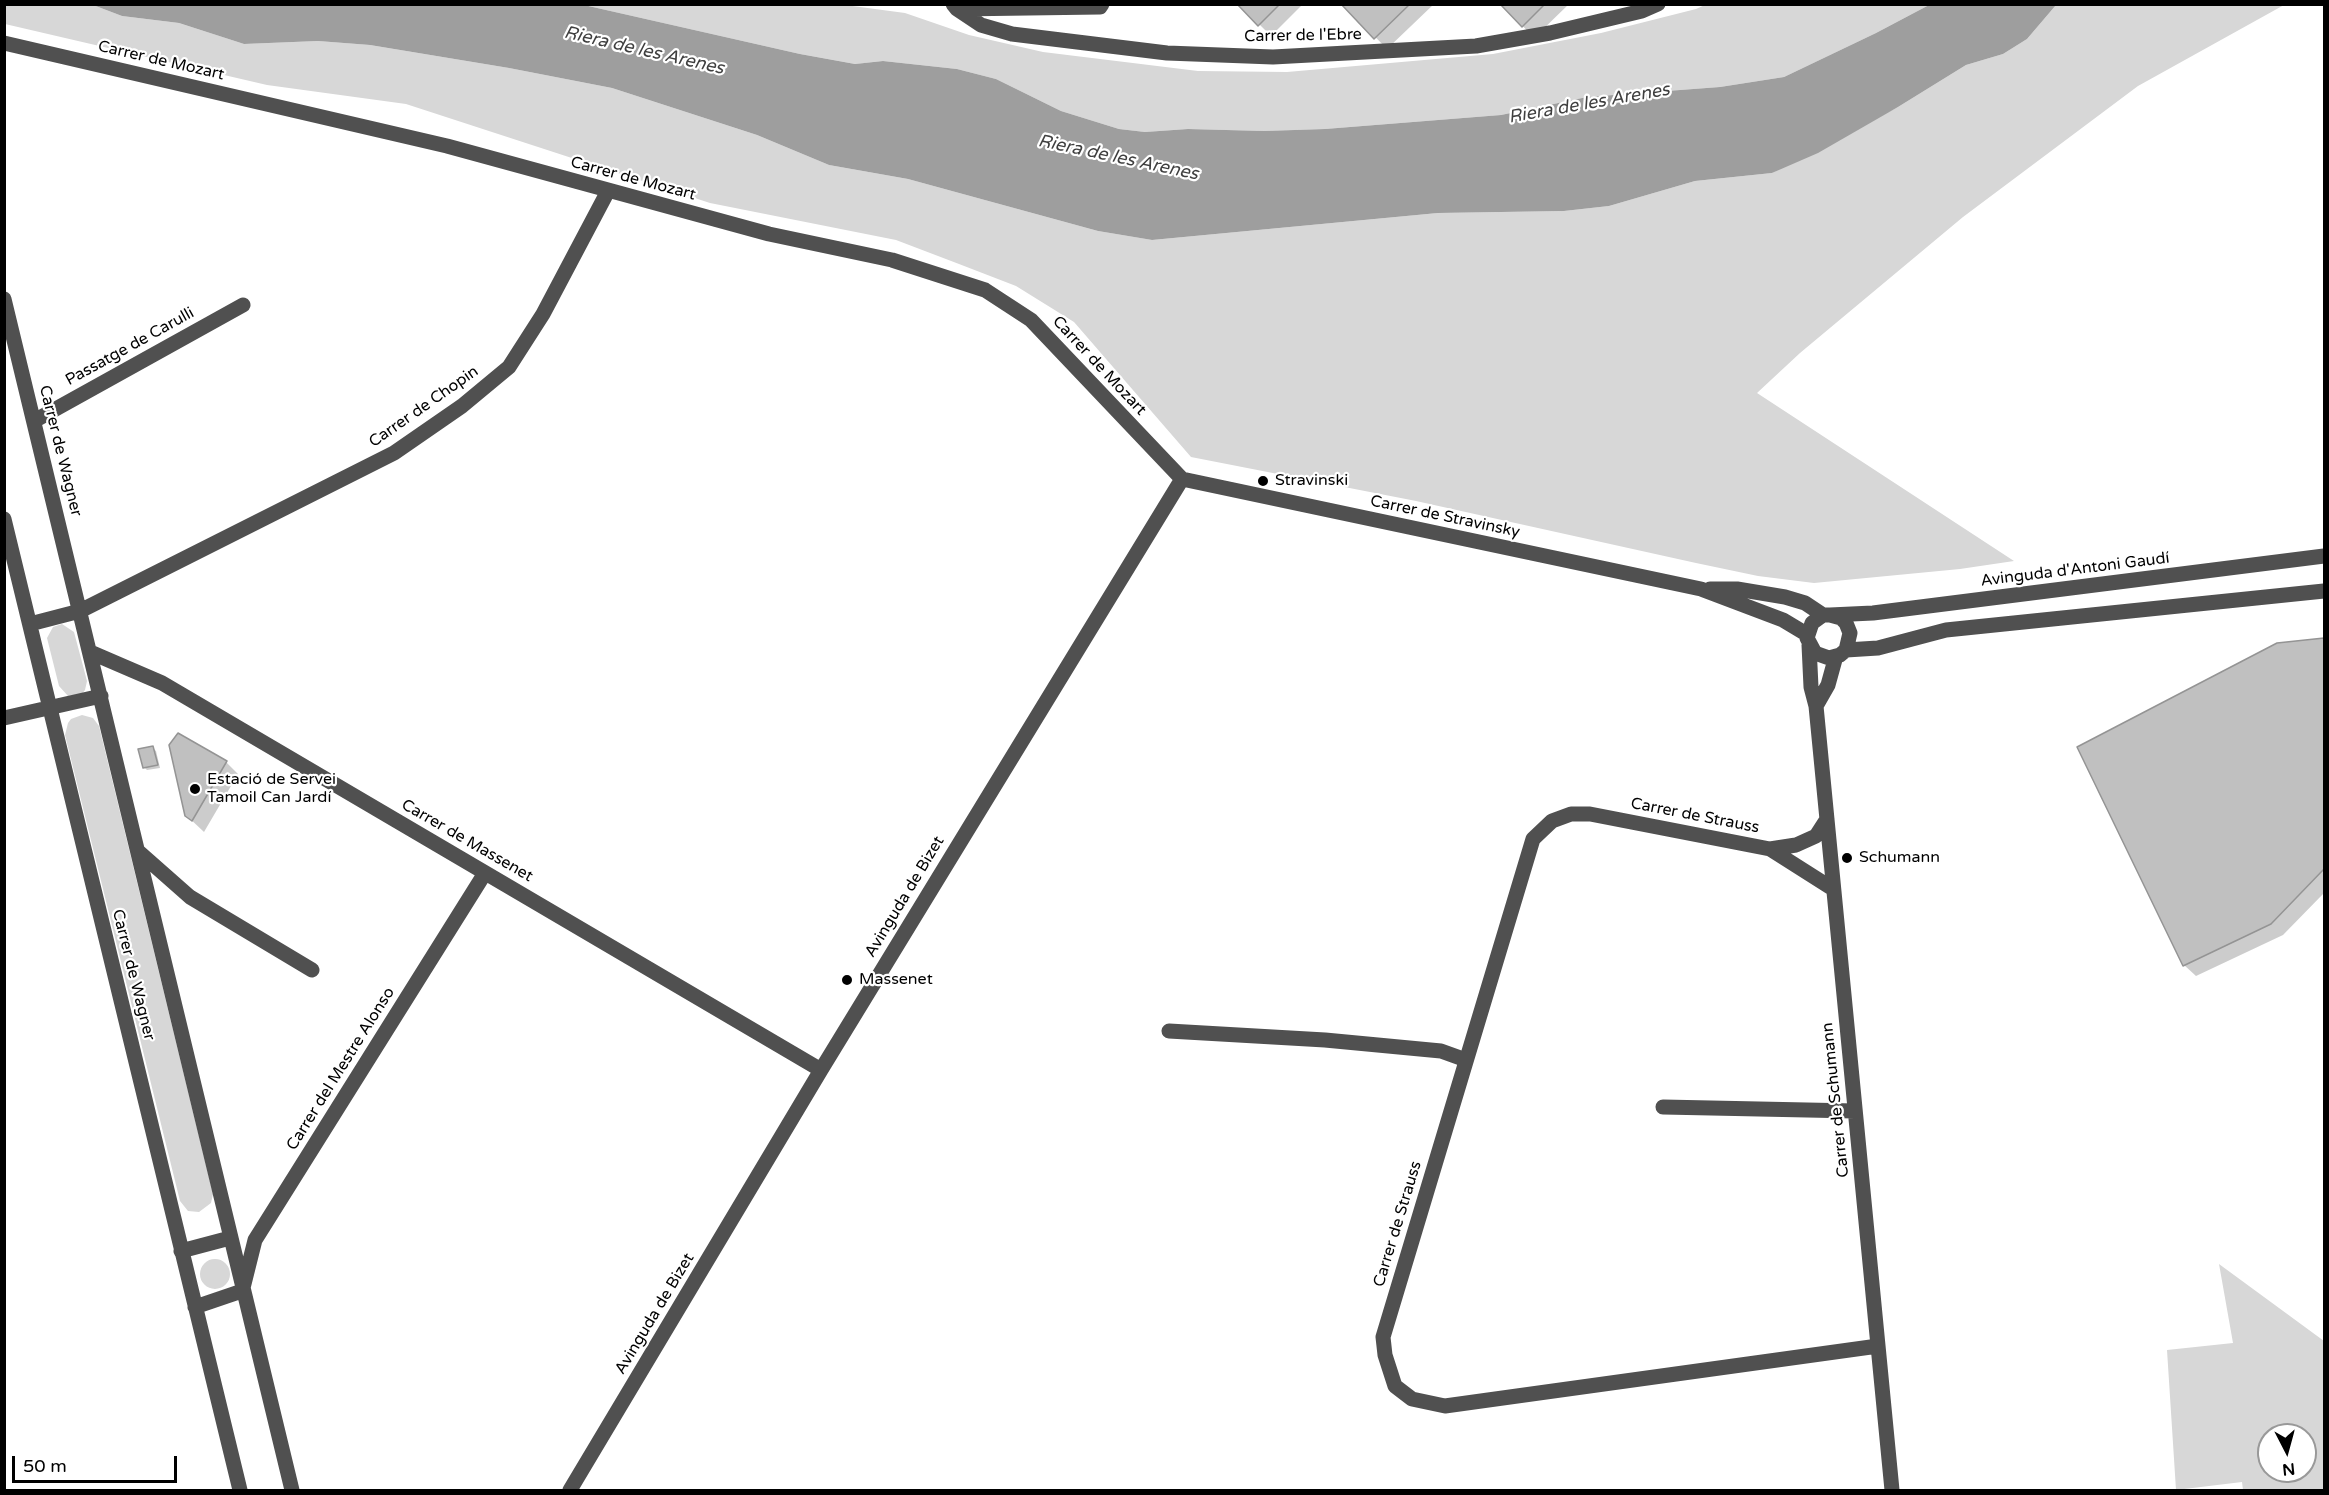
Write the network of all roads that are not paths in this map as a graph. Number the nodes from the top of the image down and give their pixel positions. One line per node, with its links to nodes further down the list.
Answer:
1 (1102, 4): 3 (street)
2 (1658, 4): 3 (street, Carrer de l'Ebre)
3 (955, 7)
4 (4, 43): 5 (street, Carrer de Mozart)
5 (608, 191): 9 (street, Carrer de Mozart); 14 (street, Carrer de Chopin)
6 (4, 299): 8 (street, Carrer de Wagner)
7 (243, 305): 8 (street, Passatge de Carulli)
8 (34, 421): 14 (street, Carrer de Wagner)
9 (1182, 479): 12 (street, Carrer de Stravinsky); 32 (street, Avinguda de Bizet)
10 (4, 519): 16 (street, Carrer de Wagner)
11 (2325, 556): 15 (street, Avinguda d'Antoni Gaudí)
12 (1701, 589): 15 (street, Carrer de Stravinsky); 17 (street, Carrer de Stravinsky)
13 (2325, 591): 19 (street)
14 (80, 611): 16 (street); 18 (street, Carrer de Wagner)
15 (1827, 615): 17 (street); 19 (street)
16 (30, 624): 22 (street, Carrer de Wagner)
17 (1808, 640): 19 (street); 21 (street, Carrer de Schumann)
18 (90, 652): 20 (street, Carrer de Wagner); 27 (street, Carrer de Massenet)
19 (1841, 653): 21 (street)
20 (101, 696): 22 (street); 26 (street, Carrer de Wagner)
21 (1816, 706): 24 (street, Carrer de Schumann)
22 (50, 707): 23 (street); 36 (street, Carrer de Wagner)
23 (4, 718)
24 (1827, 819): 25 (street, Carrer de Strauss); 28 (street, Carrer de Schumann)
25 (1770, 849): 28 (street, Carrer de Strauss); 31 (street, Carrer de Strauss)
26 (139, 852): 29 (street); 35 (street, Carrer de Wagner)
27 (485, 873): 32 (street, Carrer de Massenet); 37 (street, Carrer del Mestre Alonso)
28 (1833, 889): 34 (street, Carrer de Schumann)
29 (312, 970)
30 (1169, 1031): 31 (street)
31 (1466, 1060): 39 (street, Carrer de Strauss)
32 (821, 1070): 42 (street, Avinguda de Bizet)
33 (1663, 1107): 34 (street)
34 (1855, 1111): 39 (street, Carrer de Schumann)
35 (230, 1238): 36 (street); 37 (street, Carrer de Wagner)
36 (181, 1251): 38 (street, Carrer de Wagner)
37 (242, 1291): 38 (street); 41 (street, Carrer de Wagner)
38 (195, 1307): 40 (street, Carrer de Wagner)
39 (1878, 1346): 43 (street, Carrer de Schumann)
40 (240, 1491)
41 (292, 1491)
42 (570, 1491)
43 (1893, 1491)

